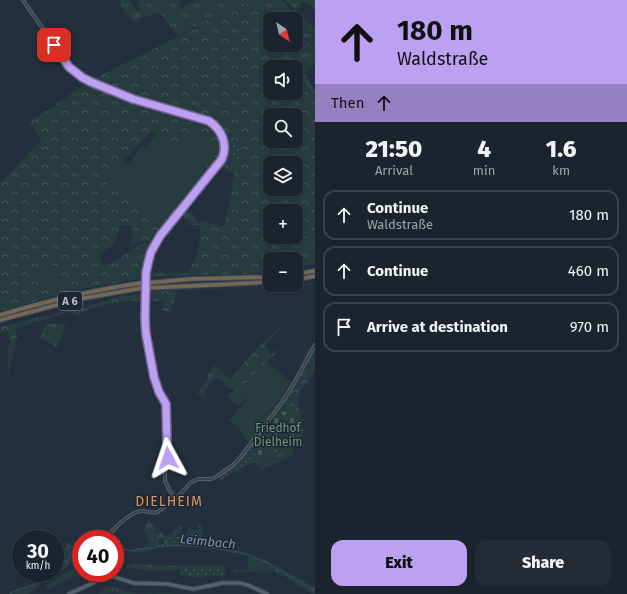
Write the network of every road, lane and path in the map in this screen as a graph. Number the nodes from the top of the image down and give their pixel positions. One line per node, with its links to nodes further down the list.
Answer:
1 (24, 0): 11 (street)
2 (315, 271): 3 (highway)
3 (303, 273)
4 (315, 276): 6 (highway)
5 (263, 277): 8 (highway, A 6, bridge)
6 (303, 279)
7 (263, 282): 9 (highway, A 6, bridge)
8 (0, 315)
9 (0, 320)
10 (315, 345): 11 (street)
11 (174, 499): 12 (street)
12 (113, 530)
13 (124, 580): 16 (main road)
14 (95, 582): 15 (main road)
15 (69, 594)
16 (267, 594)

